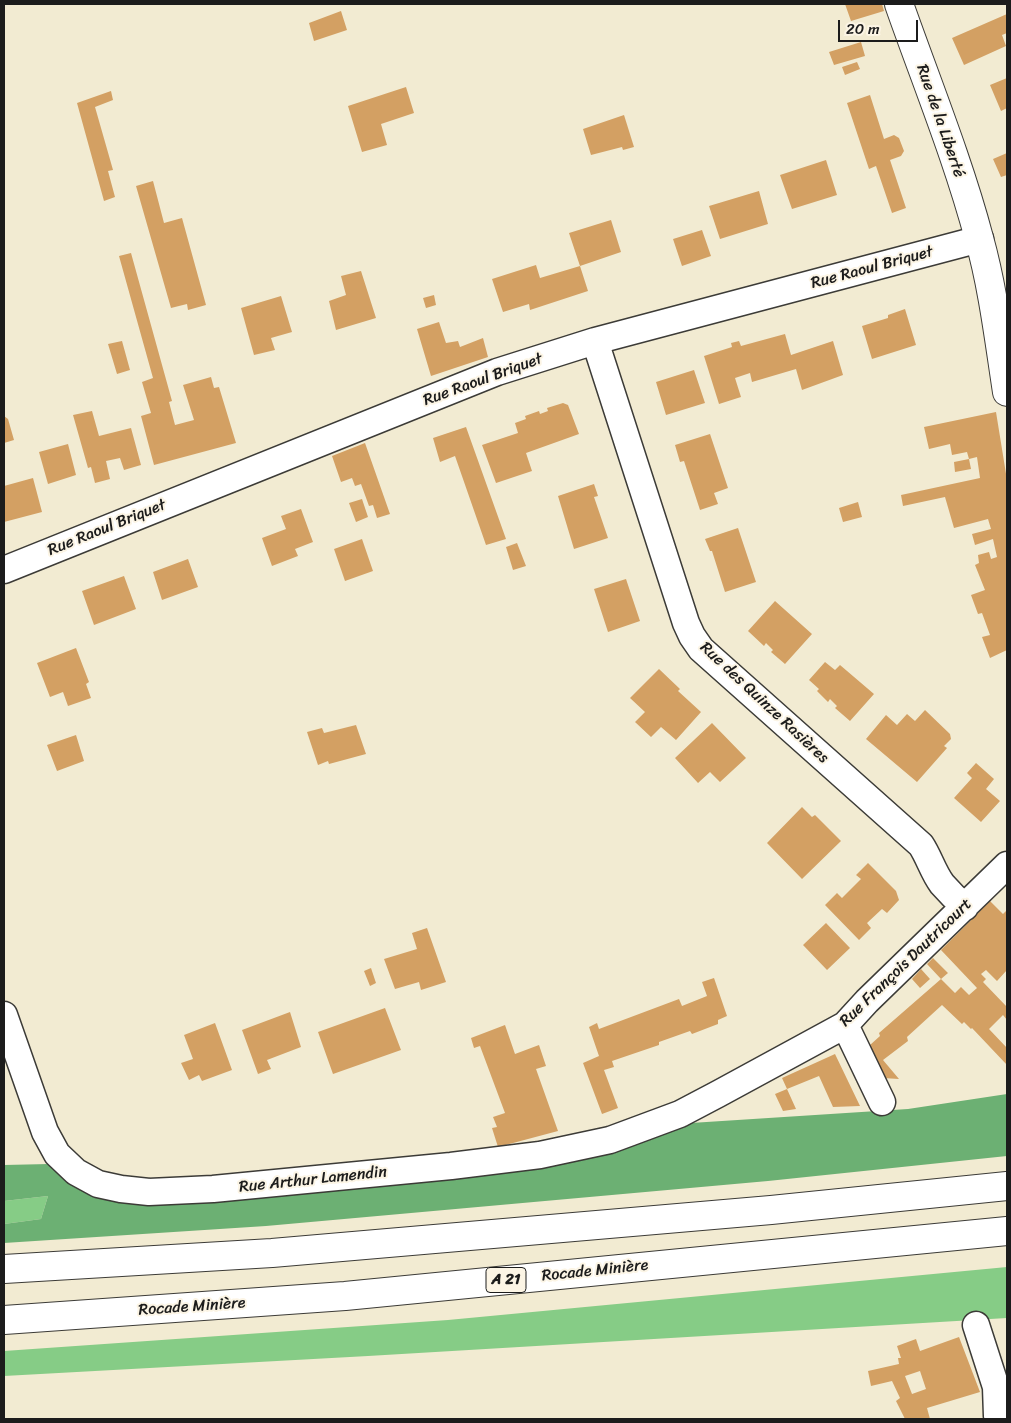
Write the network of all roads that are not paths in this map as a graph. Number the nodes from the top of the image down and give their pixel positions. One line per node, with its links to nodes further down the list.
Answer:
1 (899, 4): 2 (main road, Rue de la Liberté)
2 (980, 239): 3 (street, Rue Raoul Briquet); 4 (main road, Rue de la Liberté)
3 (594, 341): 5 (street, Rue Raoul Briquet); 7 (street, Rue des Quinze Rasières)
4 (1007, 392)
5 (4, 570)
6 (1007, 865): 7 (street, Rue François Dautricourt)
7 (965, 907): 9 (street, Rue François Dautricourt)
8 (4, 1015): 10 (street, Rue Arthur Lamendin)
9 (845, 1025): 10 (street, Rue François Dautricourt); 11 (street)
10 (718, 1094)
11 (882, 1102)
12 (1007, 1186): 14 (main road)
13 (1007, 1231): 15 (main road, Rocade Minière / A 21)
14 (4, 1269)
15 (4, 1320)
16 (976, 1326): 17 (street)
17 (999, 1419)

